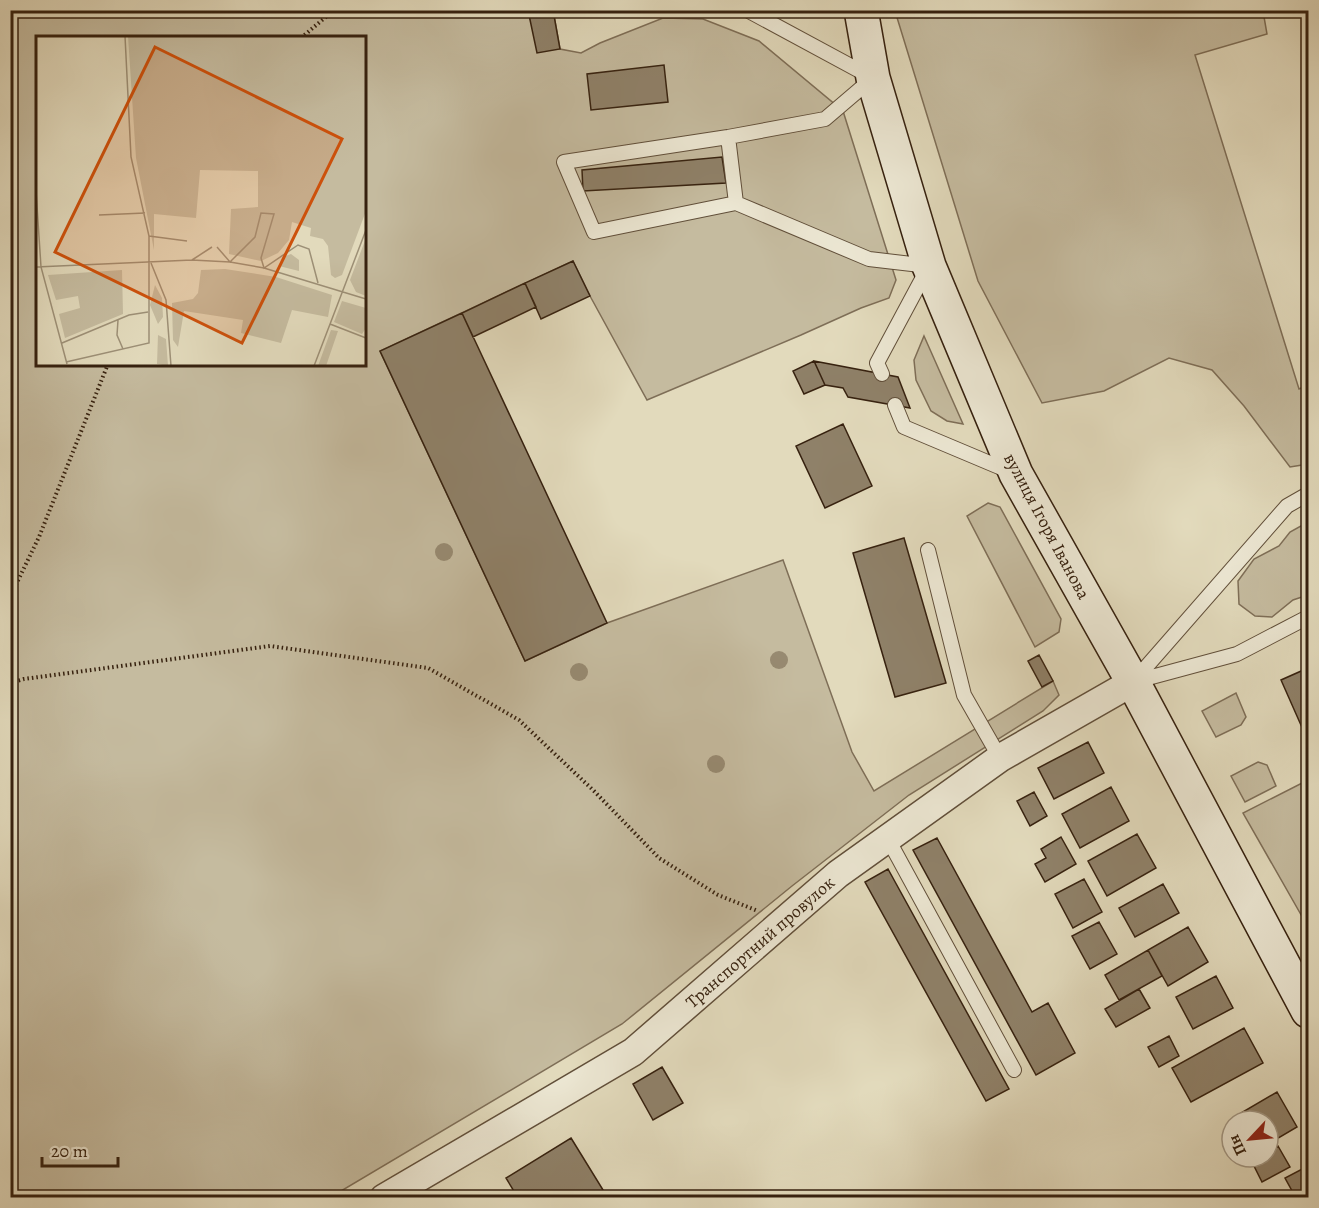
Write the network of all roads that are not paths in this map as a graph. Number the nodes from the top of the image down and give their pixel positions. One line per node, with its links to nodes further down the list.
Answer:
1 (747, 10): 3 (lane)
2 (861, 10): 3 (street, вулиця Ігоря Іванова)
3 (873, 78): 4 (lane); 6 (street, вулиця Ігоря Іванова)
4 (728, 137): 5 (lane); 5 (lane)
5 (736, 203): 6 (lane)
6 (929, 267): 7 (lane); 9 (street, вулиця Ігоря Іванова)
7 (882, 374)
8 (895, 405): 9 (lane)
9 (1016, 474): 13 (street, вулиця Ігоря Іванова)
10 (1308, 494): 13 (lane)
11 (928, 550): 14 (lane)
12 (1308, 617): 13 (lane)
13 (1133, 682): 14 (street, Транспортний провулок); 16 (street, вулиця Ігоря Іванова)
14 (1000, 758): 15 (street, Транспортний провулок)
15 (888, 839): 17 (lane); 18 (street, Транспортний провулок)
16 (1308, 1011)
17 (1014, 1070)
18 (384, 1197)

